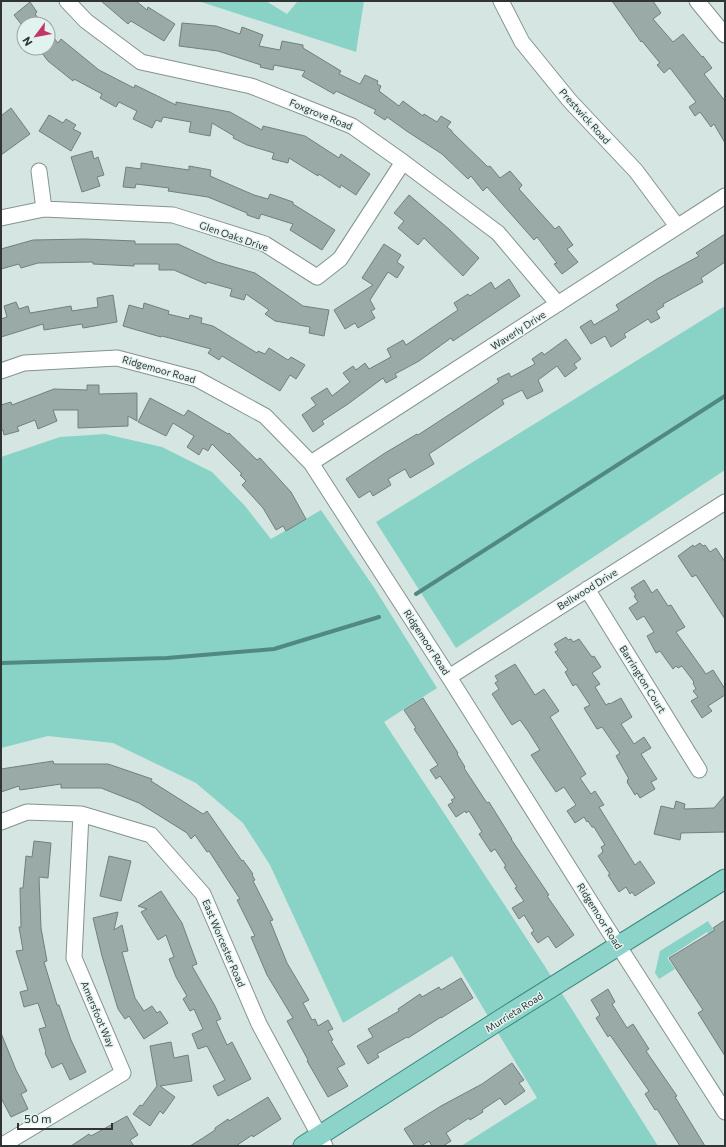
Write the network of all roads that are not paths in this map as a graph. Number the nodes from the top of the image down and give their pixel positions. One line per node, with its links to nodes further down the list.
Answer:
1 (67, 1): 5 (street, Foxgrove Road)
2 (501, 1): 10 (street, Prestwick Road)
3 (697, 1): 4 (street)
4 (725, 35)
5 (403, 162): 8 (street, Glen Oaks Drive); 11 (street, Foxgrove Road)
6 (40, 171): 8 (street)
7 (725, 196): 10 (street, Waverly Drive)
8 (44, 208): 9 (street, Glen Oaks Drive)
9 (1, 218)
10 (677, 226): 11 (street, Waverly Drive)
11 (558, 304): 13 (street, Waverly Drive)
12 (1, 371): 13 (street, Ridgemoor Road)
13 (311, 463): 16 (street, Ridgemoor Road)
14 (724, 504): 15 (street, Bellwood Drive)
15 (587, 589): 16 (street, Bellwood Drive); 17 (street, Barrington Court)
16 (449, 677): 21 (street, Ridgemoor Road)
17 (699, 770)
18 (81, 814): 19 (street, East Worcester Road); 23 (street, East Worcester Road); 24 (street, Amersfoot Way)
19 (1, 822)
20 (725, 879): 21 (main road, Murrieta Road)
21 (618, 946): 22 (street, Ridgemoor Road); 23 (main road, Murrieta Road)
22 (725, 1112)
23 (322, 1141): 25 (main road, Murrieta Road)
24 (1, 1146)
25 (304, 1146)

